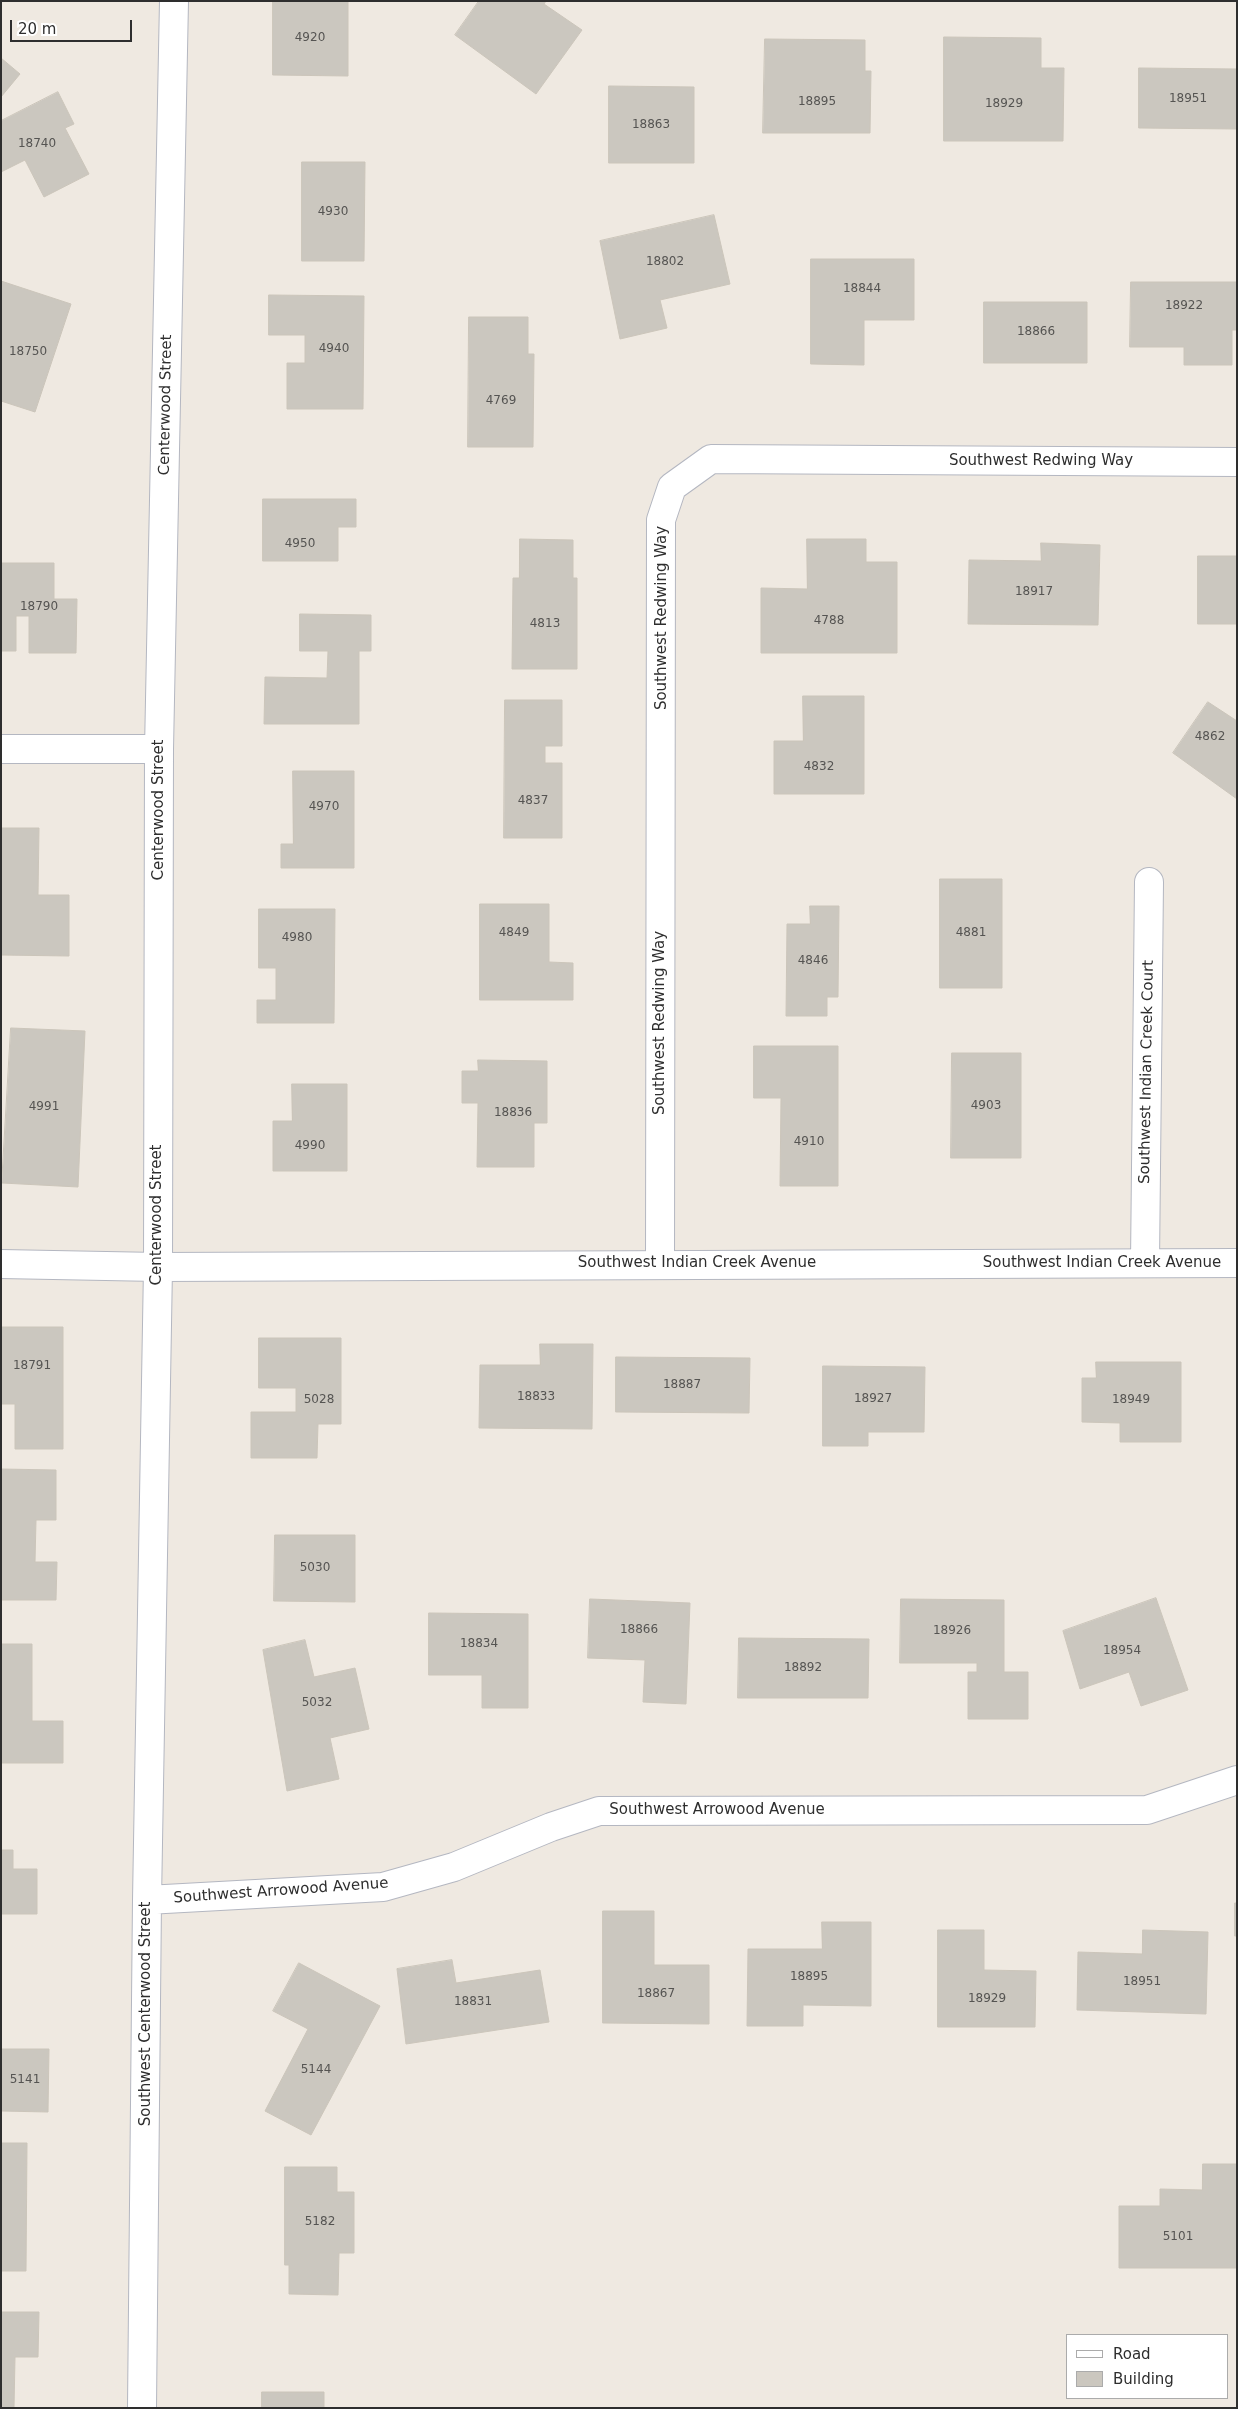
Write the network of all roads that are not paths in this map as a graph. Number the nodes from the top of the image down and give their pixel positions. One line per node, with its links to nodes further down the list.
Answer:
1 (174, 1): 4 (street, Centerwood Street)
2 (1237, 462): 7 (street, Southwest Redwing Way)
3 (1, 749): 4 (street)
4 (159, 749): 10 (street, Centerwood Street)
5 (1150, 882): 6 (street, Southwest Indian Creek Court)
6 (1145, 1262): 7 (street, Southwest Indian Creek Avenue); 8 (street, Southwest Indian Creek Avenue)
7 (660, 1263): 10 (street, Southwest Indian Creek Avenue)
8 (1237, 1263)
9 (1, 1264): 10 (street, Southwest Indian Creek Avenue)
10 (158, 1267): 11 (street, Centerwood Street)
11 (151, 1619): 13 (street, Southwest Centerwood Street)
12 (1237, 1780): 13 (street, Southwest Arrowood Avenue)
13 (147, 1900): 14 (street, Southwest Centerwood Street)
14 (142, 2408)

